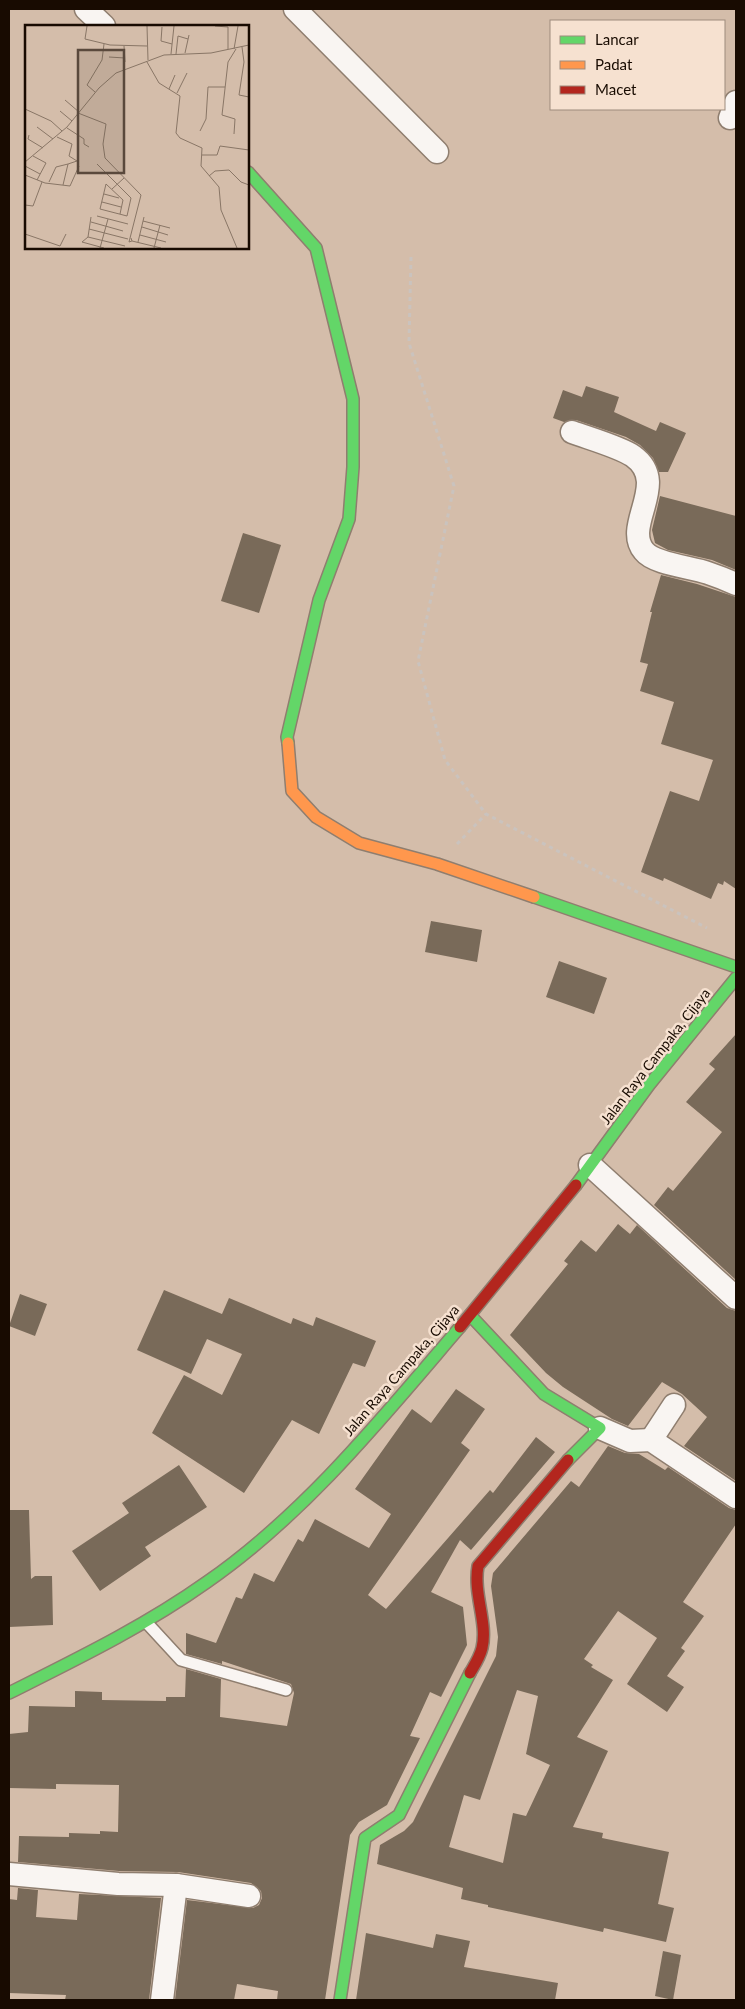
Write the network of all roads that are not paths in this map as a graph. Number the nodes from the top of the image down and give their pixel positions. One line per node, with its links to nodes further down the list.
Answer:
1 (86, 9): 3 (street)
2 (295, 9): 4 (street)
3 (103, 25)
4 (437, 152)
5 (249, 173): 8 (street)
6 (572, 432): 7 (street)
7 (736, 584)
8 (736, 967)
9 (733, 987): 10 (street, Jalan Raya Campaka, Cijaya)
10 (590, 1165): 11 (street); 12 (street, Jalan Raya Campaka, Cijaya)
11 (736, 1298)
12 (470, 1315): 14 (street); 17 (street, Jalan Raya Campaka, Cijaya)
13 (674, 1405): 15 (street)
14 (600, 1428): 15 (street); 24 (street)
15 (650, 1440): 16 (street)
16 (736, 1497)
17 (146, 1622): 18 (lane); 19 (street, Jalan Raya Campaka, Cijaya)
18 (286, 1690)
19 (9, 1693)
20 (9, 1874): 21 (street)
21 (176, 1885): 22 (street); 23 (street)
22 (250, 1896)
23 (162, 2000)
24 (340, 2000)

